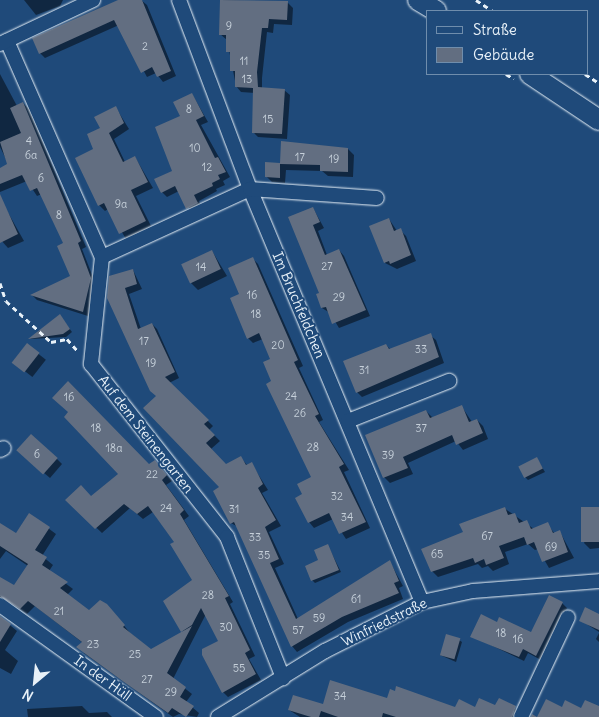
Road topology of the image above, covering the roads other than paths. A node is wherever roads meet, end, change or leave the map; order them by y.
1 (93, 0) edge
2 (179, 0) edge
3 (418, 0) edge
4 (434, 10) edge
5 (3, 43) edge
6 (532, 75) edge
7 (599, 120) edge
8 (250, 189) junction
9 (377, 198) dead end
10 (102, 257) junction
11 (449, 381) dead end
12 (348, 421) junction
13 (599, 581) edge
14 (422, 602) junction
15 (0, 606) edge
16 (568, 616) dead end
17 (284, 678) junction
18 (156, 717) edge
19 (218, 717) edge
20 (520, 717) edge

1 - 5 street
2 - 8 street, Im Bruchfeldchen
3 - 4 main road
5 - 10 street, Auf dem Steinengarten
6 - 7 main road
8 - 9 street
8 - 10 street
8 - 12 street, Im Bruchfeldchen
10 - 17 street, Auf dem Steinengarten
11 - 12 street
12 - 14 street, Im Bruchfeldchen
13 - 14 street, Winfriedstraße
14 - 17 street, Winfriedstraße
15 - 18 street, In der Hüll
16 - 20 street
17 - 19 street, Winfriedstraße

